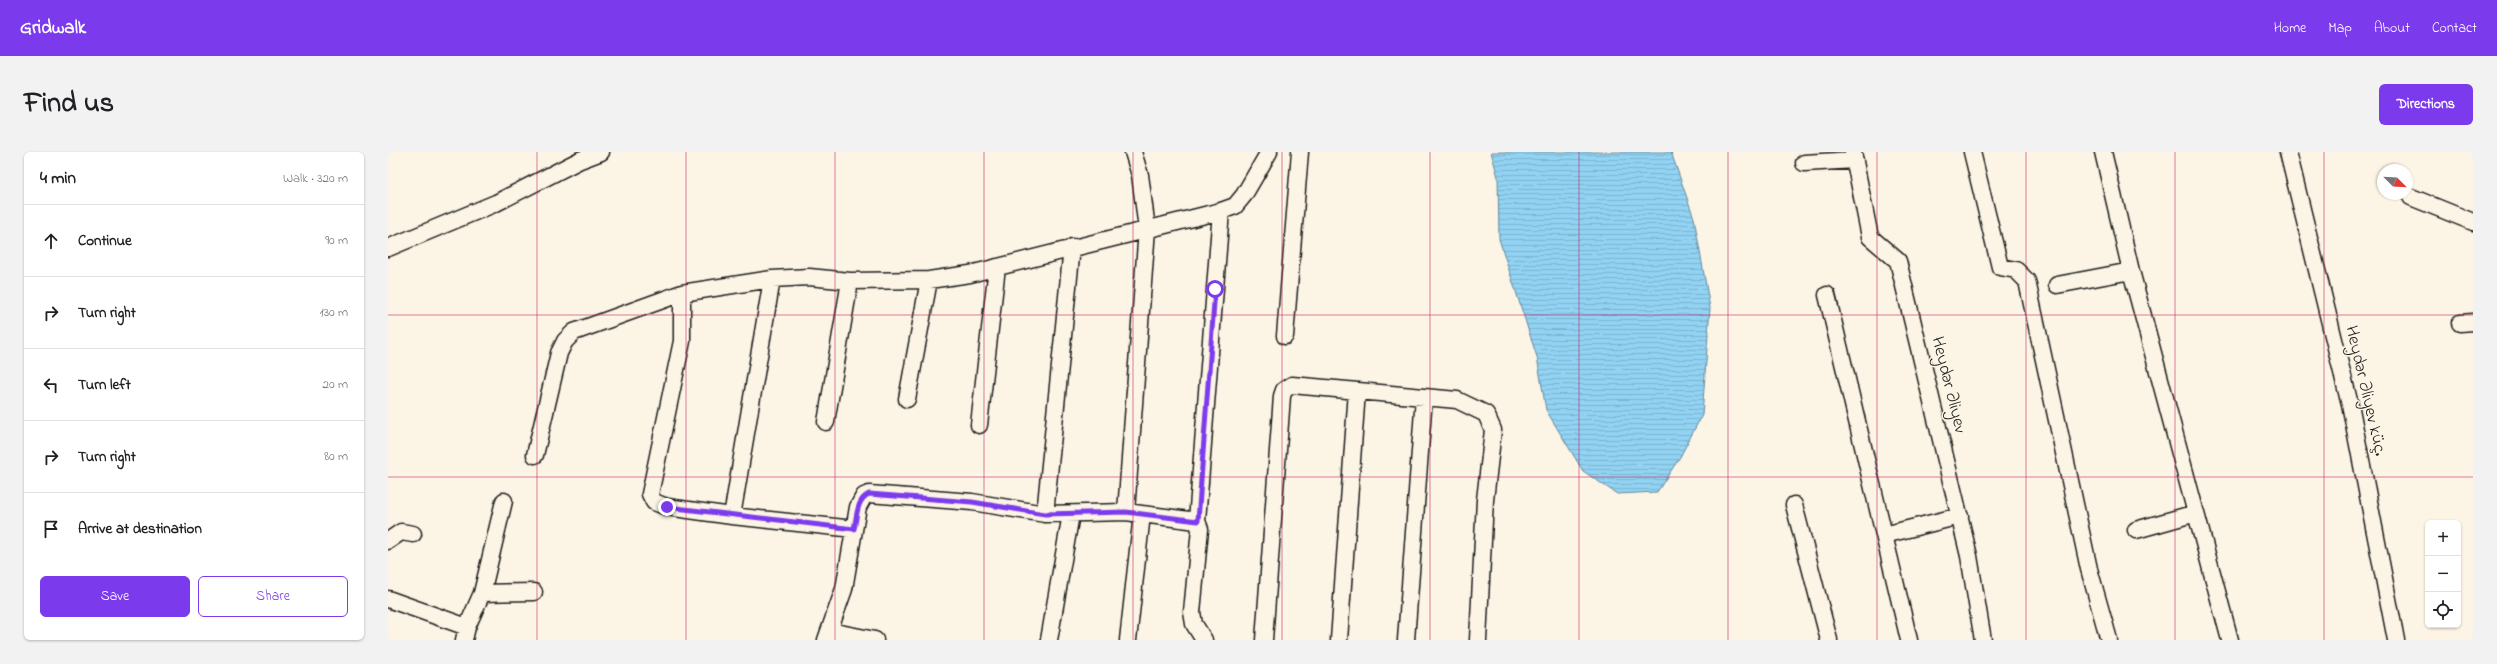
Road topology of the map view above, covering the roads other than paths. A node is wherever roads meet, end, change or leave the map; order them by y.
1 (601, 152) edge
2 (1133, 152) edge
3 (1269, 152) edge
4 (1300, 152) edge
5 (1972, 152) edge
6 (2103, 152) edge
7 (2288, 152) edge
8 (1854, 156) edge
9 (1804, 163) dead end
10 (2413, 198) edge
11 (1221, 211) junction
12 (2473, 222) edge
13 (1147, 229) junction
14 (1072, 247) junction
15 (388, 248) edge
16 (996, 267) junction
17 (2131, 272) junction
18 (772, 279) junction
19 (928, 280) junction
20 (850, 281) junction
21 (2057, 285) dead end
22 (682, 293) junction
23 (1827, 295) dead end
24 (1285, 336) dead end
25 (1357, 391) junction
26 (1424, 397) junction
27 (907, 399) dead end
28 (826, 422) dead end
29 (979, 425) dead end
30 (535, 455) dead end
31 (504, 501) dead end
32 (1794, 505) dead end
33 (1134, 513) junction
34 (2196, 513) junction
35 (1045, 514) junction
36 (1071, 514) junction
37 (732, 516) junction
38 (1960, 516) junction
39 (1198, 521) junction
40 (854, 529) junction
41 (2136, 530) dead end
42 (413, 534) dead end
43 (1884, 536) junction
44 (388, 541) edge
45 (534, 592) dead end
46 (482, 593) junction
47 (388, 599) edge
48 (466, 633) edge
49 (828, 635) edge
50 (875, 640) edge
51 (1049, 640) edge
52 (1128, 640) edge
53 (1204, 640) edge
54 (1264, 640) edge
55 (1339, 640) edge
56 (1406, 640) edge
57 (1478, 640) edge
58 (1829, 640) edge
59 (1909, 640) edge
60 (1983, 640) edge
61 (2109, 640) edge
62 (2230, 640) edge
63 (2396, 640) edge

1 - 15 street
2 - 13 street
3 - 11 street
4 - 24 street
5 - 61 street
6 - 17 street
7 - 63 street, Heydər Əliyev küç.
8 - 9 street
8 - 38 street, Heydər Əliyev
10 - 12 street
11 - 13 street
11 - 39 street
13 - 14 street
13 - 33 street
14 - 16 street
14 - 35 street
16 - 19 street
16 - 29 street
17 - 21 street
17 - 34 street
18 - 20 street
18 - 22 street
18 - 37 street
19 - 20 street
19 - 27 street
20 - 28 street
22 - 30 street
22 - 37 street
23 - 43 street
25 - 26 street
25 - 54 street
25 - 55 street
26 - 56 street
26 - 57 street
31 - 46 street
32 - 58 street
33 - 36 street
33 - 39 street
33 - 52 street
34 - 41 street
34 - 62 street
35 - 36 street
35 - 40 street
36 - 51 street
37 - 40 street
38 - 43 street
38 - 60 street, Heydər Əliyev
39 - 53 street
40 - 49 street
42 - 44 street
43 - 59 street
45 - 46 street
46 - 48 street
47 - 48 street
49 - 50 street

